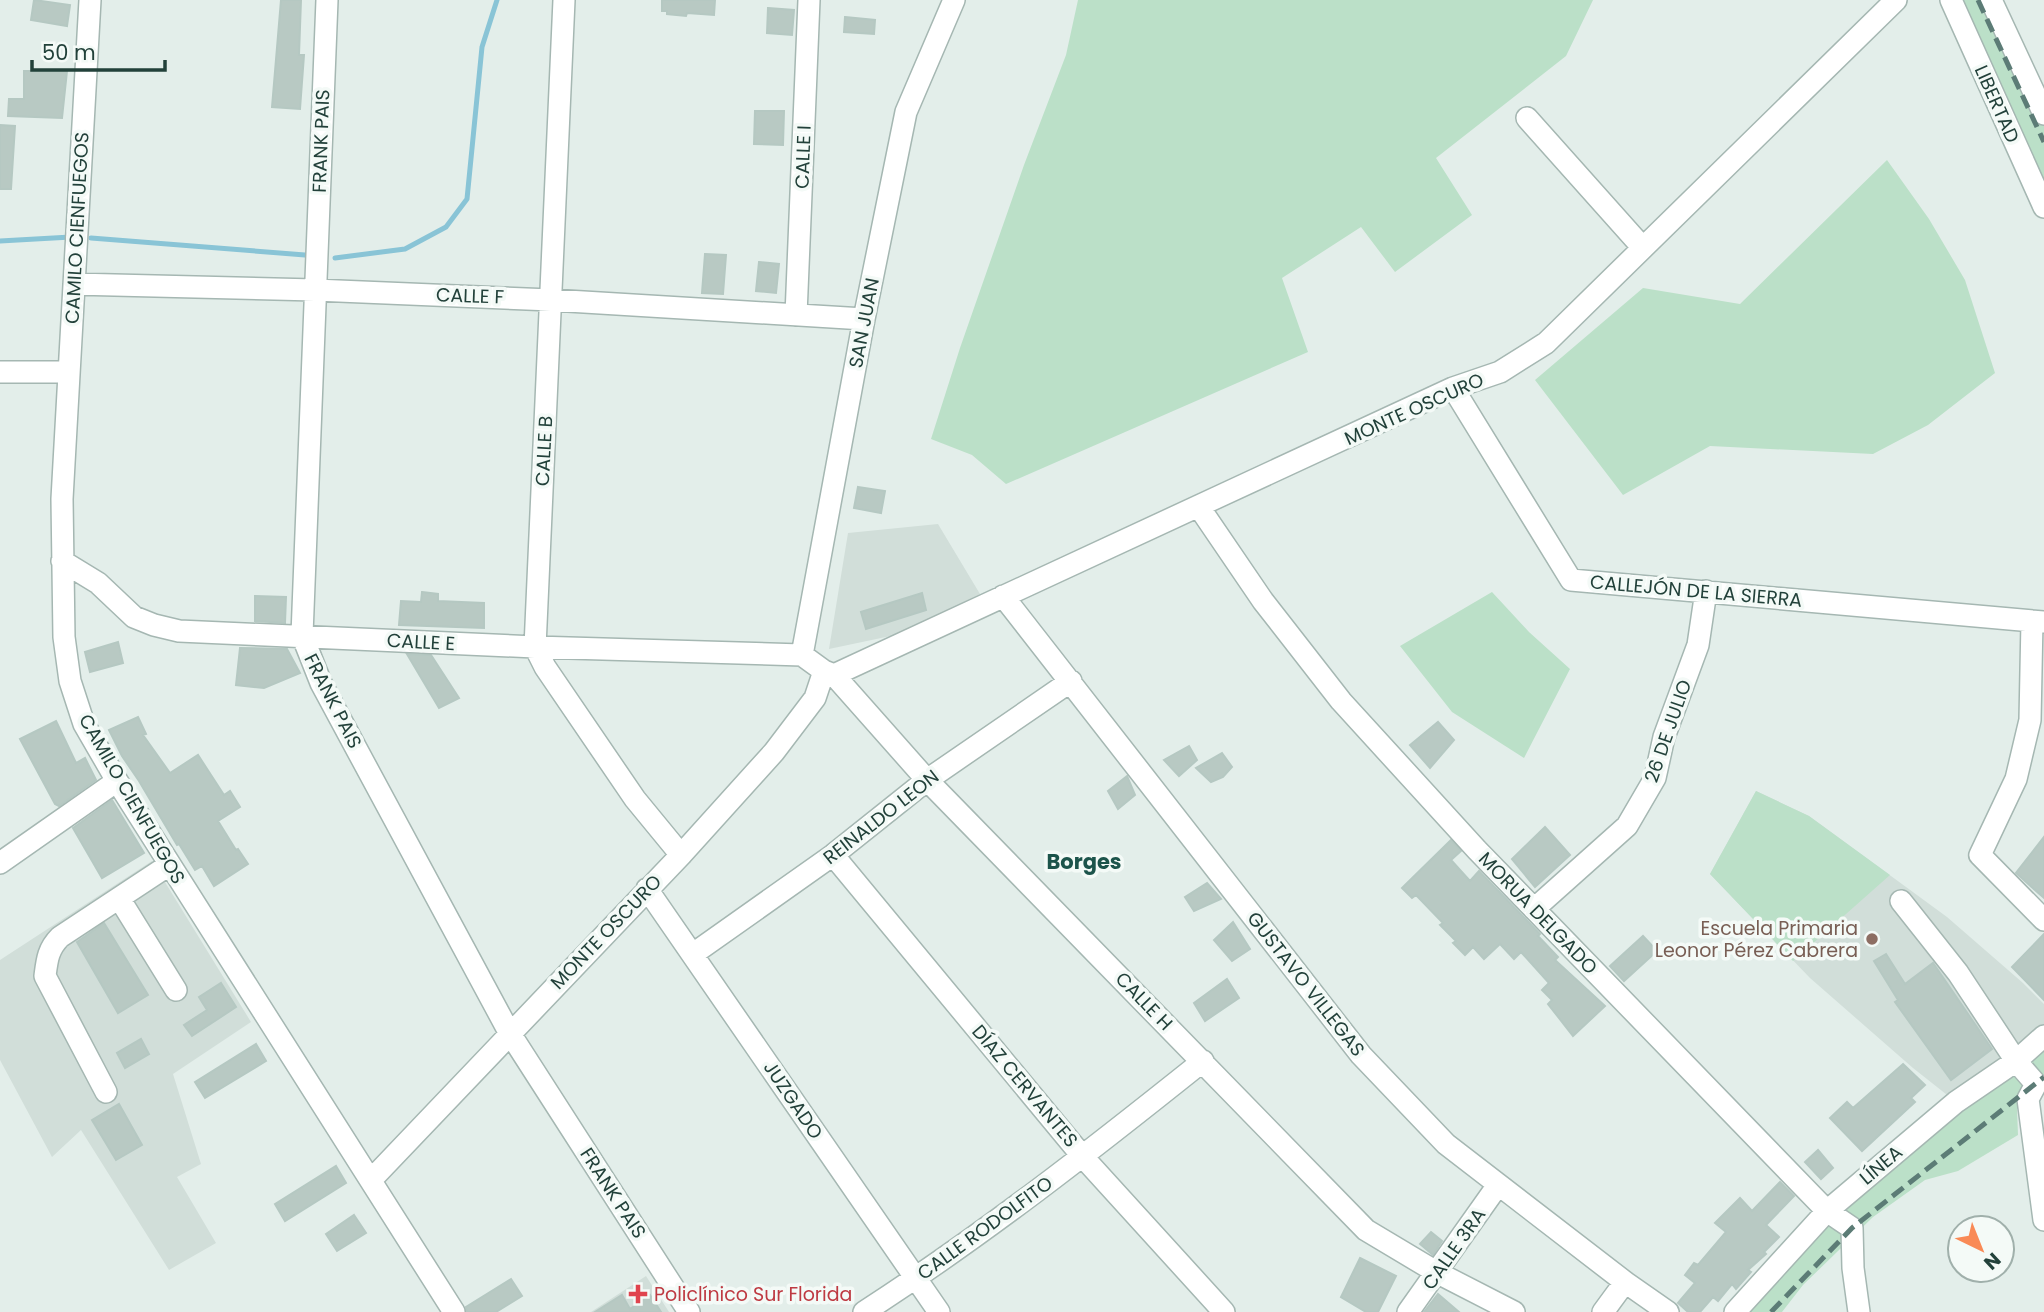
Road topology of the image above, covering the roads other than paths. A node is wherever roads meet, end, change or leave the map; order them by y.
1 (90, 0) edge
2 (327, 0) edge
3 (564, 0) edge
4 (810, 0) edge
5 (954, 0) edge
6 (1896, 0) edge
7 (1951, 0) edge
8 (1991, 0) edge
9 (2044, 114) edge
10 (1527, 118) dead end
11 (2044, 207) edge
12 (1643, 248) junction
13 (74, 284) junction
14 (315, 290) junction
15 (551, 300) junction
16 (796, 315) junction
17 (864, 318) junction
18 (0, 372) edge
19 (68, 372) junction
20 (1454, 388) junction
21 (1199, 507) junction
22 (62, 561) junction
23 (1706, 592) junction
24 (1003, 596) junction
25 (2038, 621) edge
26 (302, 635) junction
27 (536, 647) junction
28 (802, 655) junction
29 (829, 673) junction
30 (1071, 681) junction
31 (927, 780) junction
32 (117, 781) junction
33 (681, 855) junction
34 (833, 855) junction
35 (0, 863) edge
36 (169, 865) junction
37 (647, 889) junction
38 (119, 898) junction
39 (1901, 901) dead end
40 (1534, 909) junction
41 (2044, 920) edge
42 (693, 954) junction
43 (176, 990) dead end
44 (509, 1032) junction
45 (2044, 1035) edge
46 (1203, 1061) junction
47 (2016, 1061) junction
48 (106, 1092) dead end
49 (2041, 1156) edge
50 (1083, 1157) junction
51 (370, 1180) junction
52 (1498, 1185) junction
53 (1827, 1211) junction
54 (2044, 1220) edge
55 (1438, 1273) junction
56 (915, 1279) junction
57 (1625, 1282) junction
58 (454, 1312) edge
59 (689, 1312) edge
60 (864, 1312) edge
61 (939, 1312) edge
62 (1224, 1312) edge
63 (1408, 1312) edge
64 (1514, 1312) edge
65 (1603, 1312) edge
66 (1668, 1312) edge
67 (1735, 1312) edge
68 (1859, 1312) edge

1 - 13 street, CAMILO CIENFUEGOS
2 - 14 street, FRANK PAIS
3 - 15 street, CALLE B
4 - 16 street, CALLE I
5 - 17 street, SAN JUAN
6 - 12 street, MONTE OSCURO
7 - 11 street, LIBERTAD
8 - 9 street
10 - 12 street
12 - 20 street, MONTE OSCURO
13 - 14 street, CALLE F
13 - 19 street, CAMILO CIENFUEGOS
14 - 15 street, CALLE F
14 - 26 street, FRANK PAIS
15 - 16 street, CALLE F
15 - 27 street, CALLE B
16 - 17 street, CALLE F
17 - 28 street, SAN JUAN
18 - 19 street
19 - 22 street, CAMILO CIENFUEGOS
20 - 21 street, MONTE OSCURO
20 - 23 street, CALLEJÓN DE LA SIERRA
21 - 24 street, MONTE OSCURO
21 - 40 street, MORUA DELGADO
22 - 26 street, CALLE E
22 - 32 street, CAMILO CIENFUEGOS
23 - 25 street, CALLEJÓN DE LA SIERRA
23 - 40 street, 26 DE JULIO
24 - 29 street, MONTE OSCURO
24 - 30 street, GUSTAVO VILLEGAS
25 - 41 street
26 - 27 street, CALLE E
26 - 44 street, FRANK PAIS
27 - 28 street, CALLE E
27 - 33 street
28 - 29 street, CALLE H
29 - 31 street, CALLE H
29 - 33 street, MONTE OSCURO
30 - 31 street, REINALDO LEON
30 - 52 street, GUSTAVO VILLEGAS
31 - 34 street, REINALDO LEON
31 - 46 street, CALLE H
32 - 35 street
32 - 36 street, CAMILO CIENFUEGOS
33 - 37 street, MONTE OSCURO
34 - 42 street, REINALDO LEON
34 - 50 street, DÍAZ CERVANTES
36 - 38 street
36 - 51 street, CAMILO CIENFUEGOS
37 - 42 street, JUZGADO
37 - 44 street, MONTE OSCURO
38 - 43 street
38 - 48 street
39 - 47 street
40 - 53 street, MORUA DELGADO
42 - 56 street, JUZGADO
44 - 51 street, MONTE OSCURO
44 - 59 street, FRANK PAIS
45 - 47 street, LÍNEA
46 - 50 street, CALLE RODOLFITO
46 - 55 street, CALLE H
47 - 49 street
47 - 53 street, LÍNEA
49 - 54 street
50 - 56 street, CALLE RODOLFITO
50 - 62 street, DÍAZ CERVANTES
51 - 58 street, CAMILO CIENFUEGOS
52 - 55 street, CALLE 3RA
52 - 57 street, GUSTAVO VILLEGAS
53 - 67 street, LÍNEA
53 - 68 street, MORUA DELGADO
55 - 63 street, CALLE 3RA
55 - 64 street, CALLE H
56 - 60 street, CALLE RODOLFITO
56 - 61 street, JUZGADO
57 - 65 street
57 - 66 street, GUSTAVO VILLEGAS

